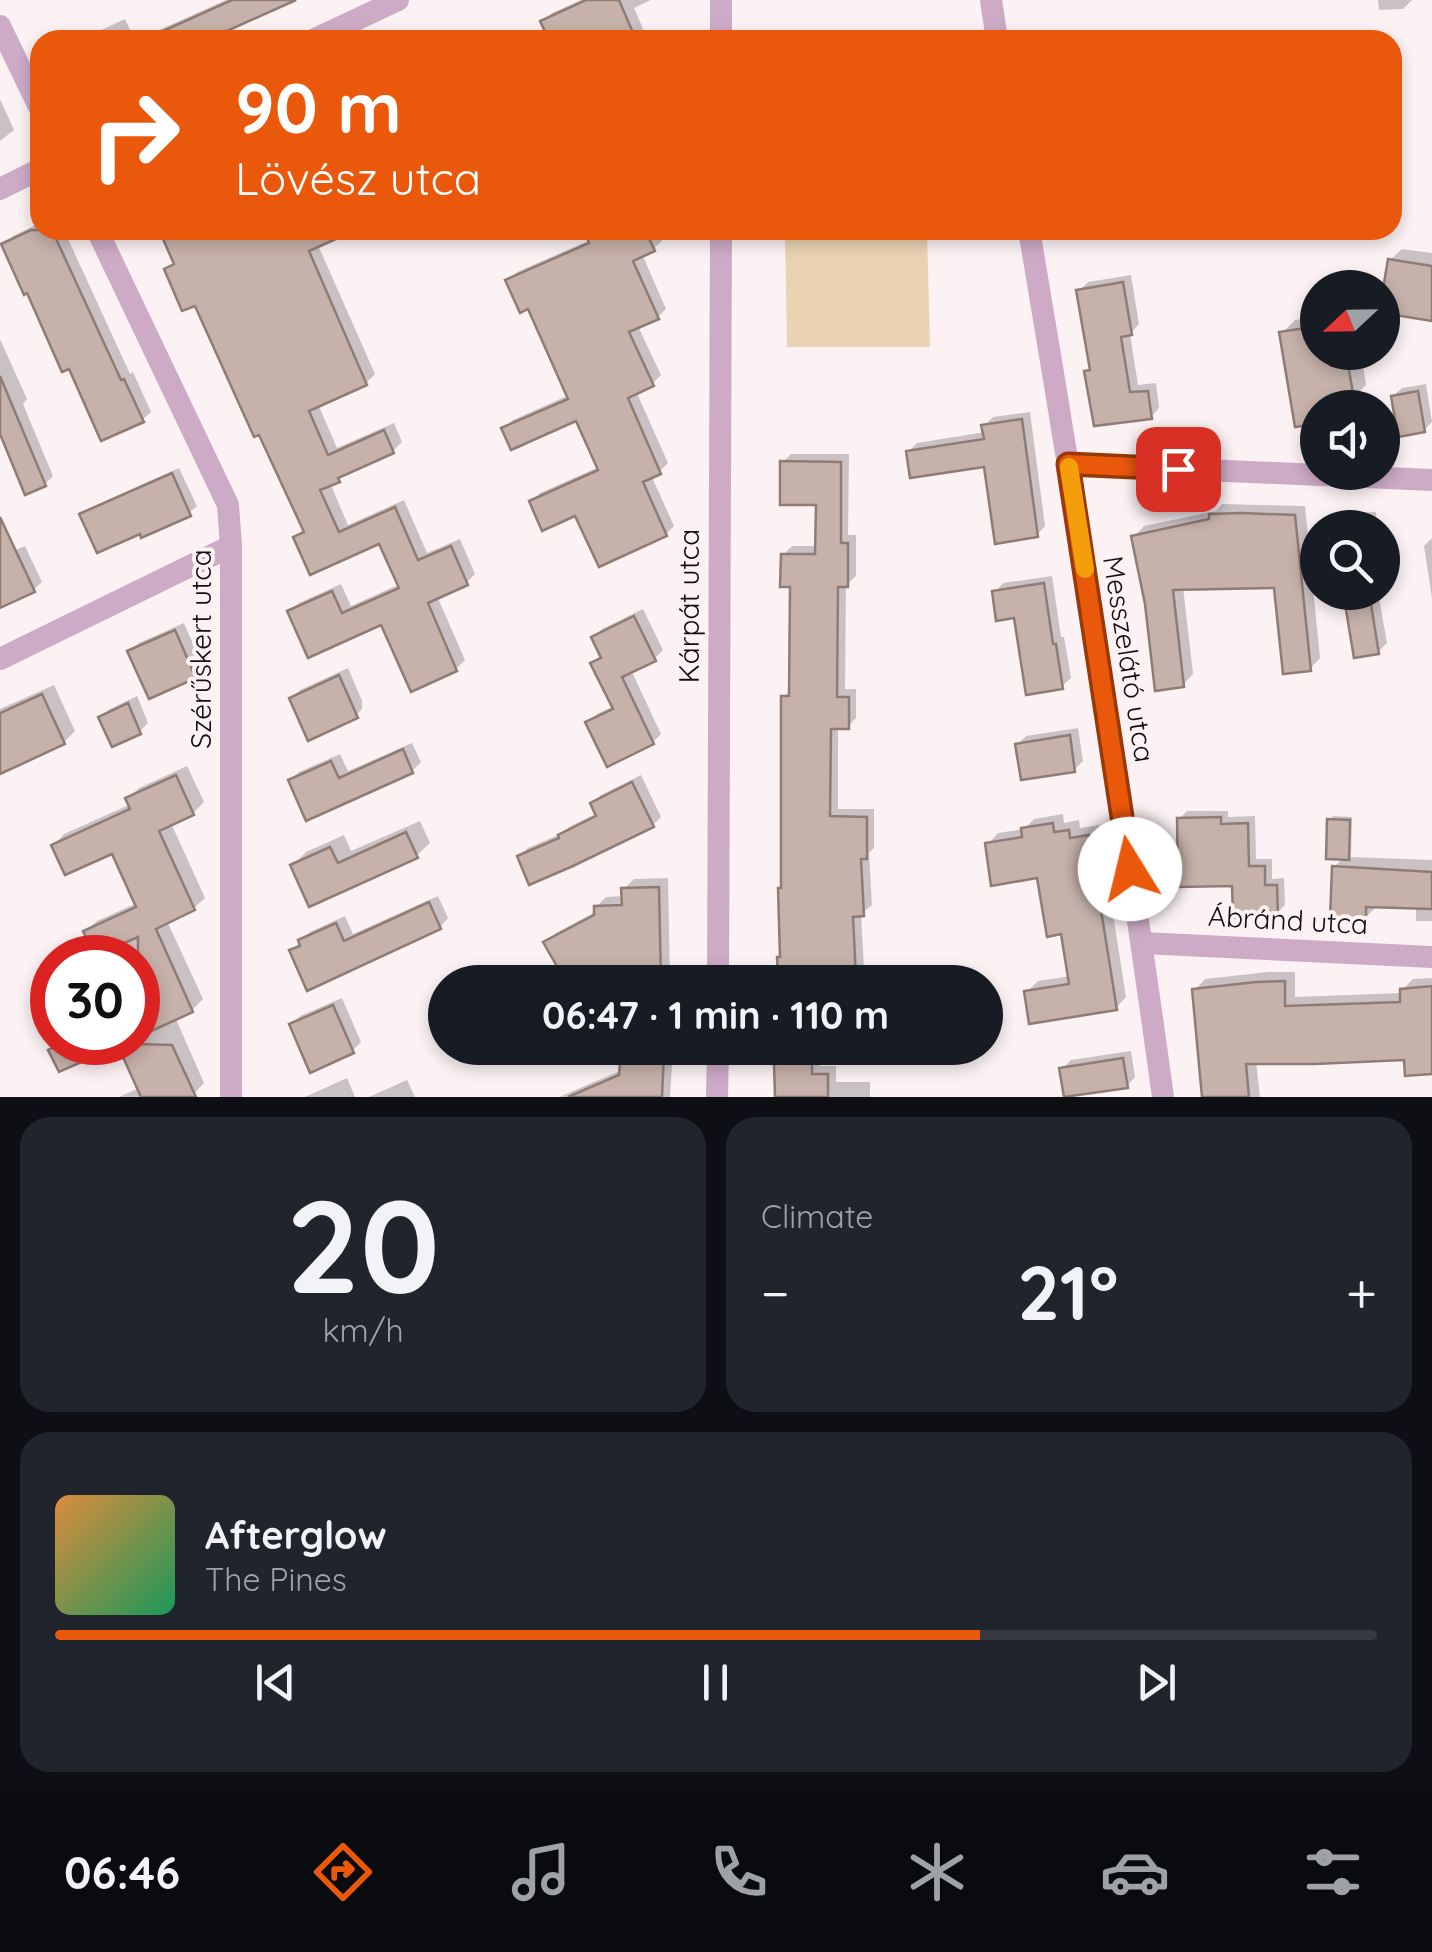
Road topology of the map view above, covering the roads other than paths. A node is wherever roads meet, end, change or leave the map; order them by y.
1 (398, 0) edge
2 (722, 0) edge
3 (990, 0) edge
4 (0, 26) edge
5 (334, 30) edge
6 (721, 30) edge
7 (995, 30) edge
8 (30, 89) edge
9 (30, 174) edge
10 (0, 189) edge
11 (102, 240) edge
12 (720, 240) edge
13 (1031, 240) edge
14 (1068, 464) junction
15 (1432, 480) edge
16 (231, 546) junction
17 (0, 659) edge
18 (1142, 942) junction
19 (1432, 957) edge
20 (718, 965) edge
21 (718, 1065) edge
22 (231, 1097) edge
23 (717, 1097) edge
24 (1163, 1097) edge

1 - 5 street
2 - 6 street
3 - 7 street
4 - 8 street
9 - 10 street
11 - 16 street, Szérűskert utca
12 - 20 street, Kárpát utca
13 - 14 street, Messzelátó utca
14 - 15 street
14 - 18 street, Messzelátó utca
16 - 17 street
16 - 22 street, Szérűskert utca
18 - 19 street, Ábránd utca
18 - 24 street, Messzelátó utca
21 - 23 street

